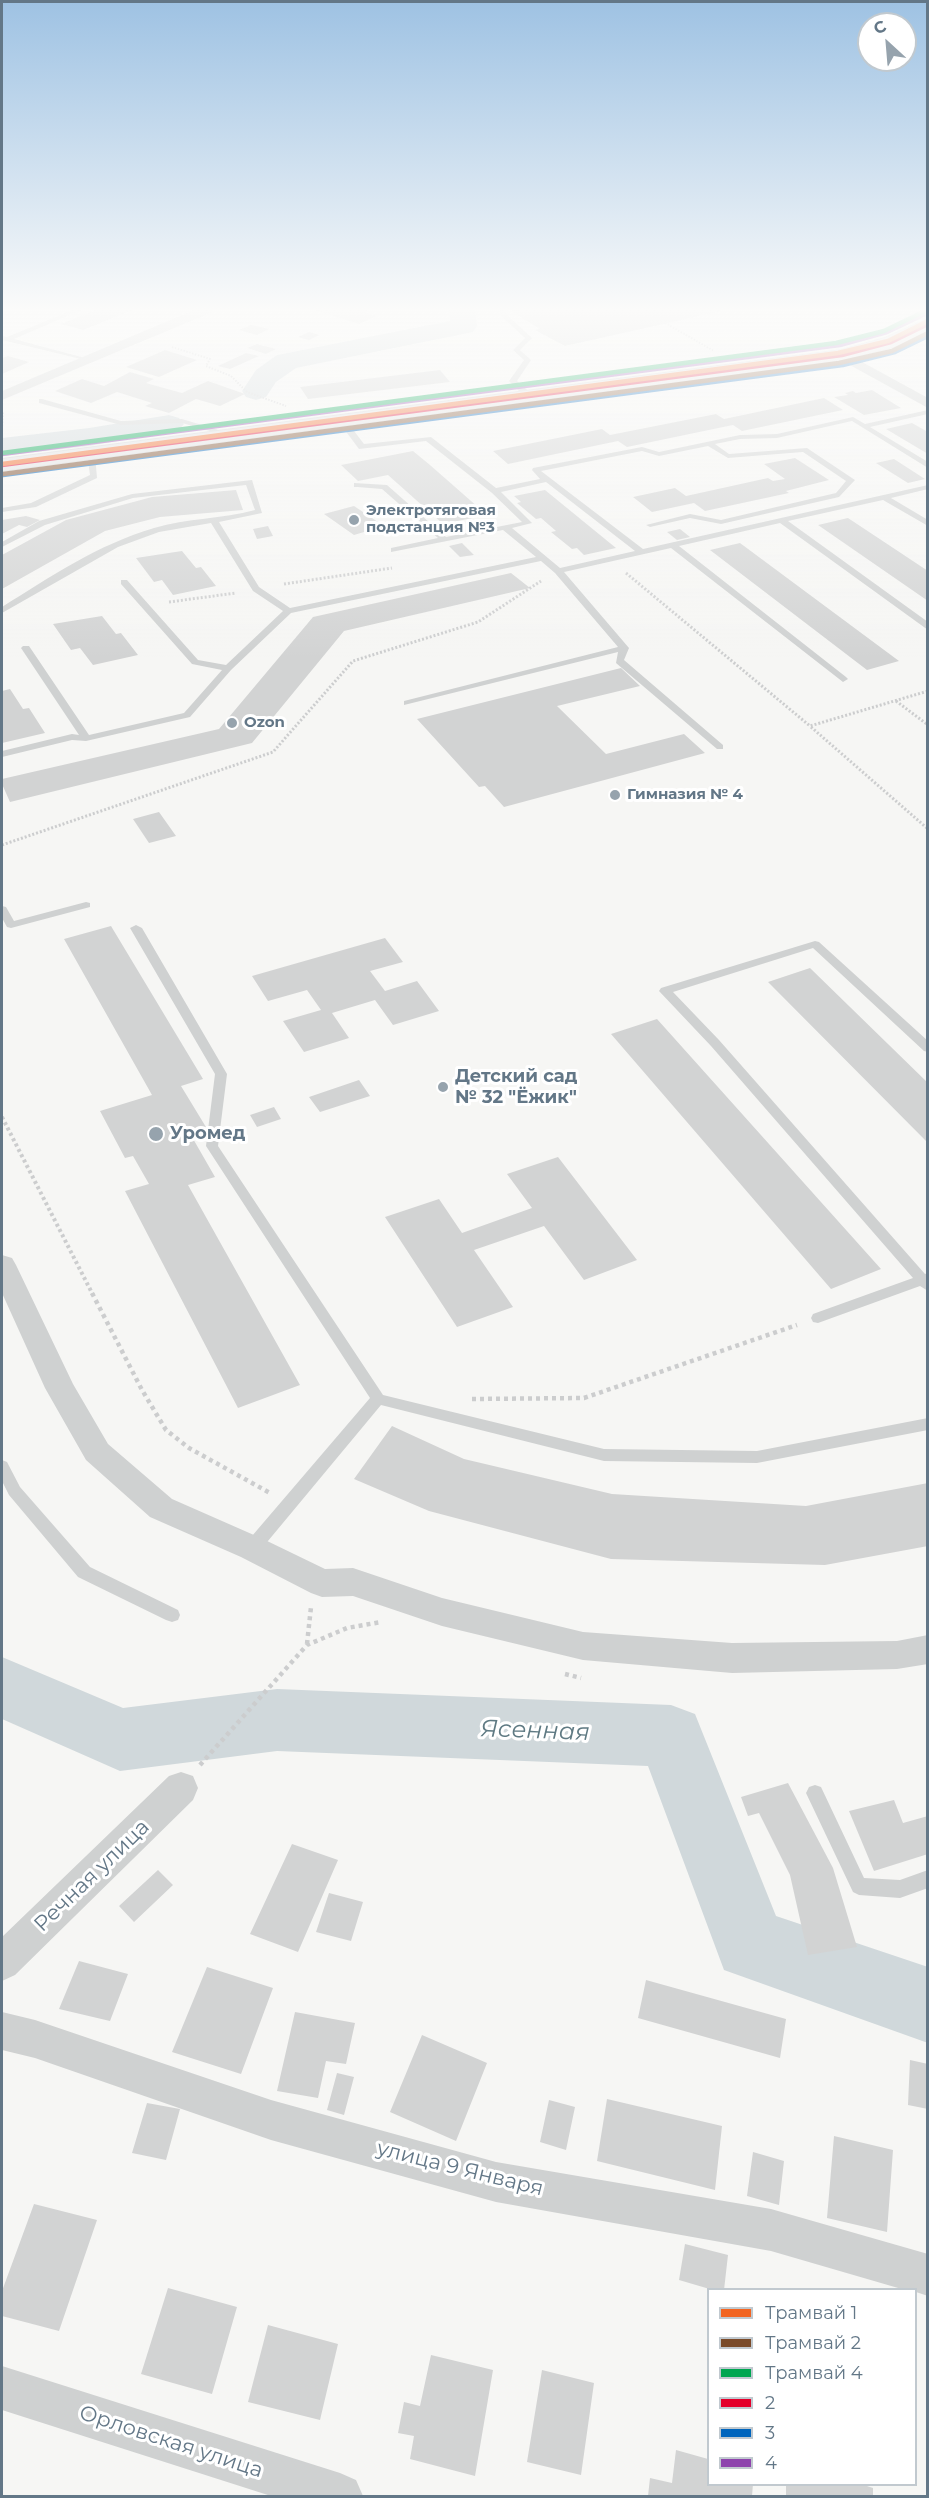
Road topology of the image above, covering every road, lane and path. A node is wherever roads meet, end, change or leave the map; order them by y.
1 (202, 427) edge
2 (293, 427) edge
3 (347, 427) edge
4 (819, 427) edge
5 (865, 427) edge
6 (231, 435) junction
7 (708, 443) junction
8 (91, 454) junction
9 (2, 465) edge
10 (927, 466) edge
11 (538, 472) junction
12 (357, 485) dead end
13 (927, 487) edge
14 (495, 491) junction
15 (886, 498) junction
16 (2, 510) edge
17 (782, 521) junction
18 (215, 522) junction
19 (927, 524) edge
20 (650, 525) dead end
21 (505, 527) junction
22 (444, 539) junction
23 (2, 545) edge
24 (673, 545) junction
25 (394, 549) dead end
26 (642, 552) junction
27 (543, 558) junction
28 (609, 559) junction
29 (402, 567) dead end
30 (558, 571) junction
31 (124, 582) dead end
32 (256, 589) junction
33 (140, 600) junction
34 (2, 610) edge
35 (288, 611) junction
36 (927, 627) edge
37 (26, 648) dead end
38 (624, 648) junction
39 (228, 668) junction
40 (843, 679) dead end
41 (927, 691) edge
42 (896, 701) junction
43 (407, 703) dead end
44 (927, 725) edge
45 (810, 726) junction
46 (86, 738) junction
47 (720, 747) dead end
48 (2, 754) edge
49 (927, 829) edge
50 (2, 845) edge
51 (86, 905) dead end
52 (2, 909) edge
53 (136, 927) dead end
54 (927, 1048) edge
55 (2, 1117) edge
56 (2, 1265) edge
57 (925, 1281) edge
58 (818, 1318) joint
59 (378, 1399) junction
60 (469, 1399) dead end
61 (927, 1424) edge
62 (2, 1466) edge
63 (289, 1503) junction
64 (252, 1548) junction
65 (322, 1583) junction
66 (172, 1615) dead end
67 (927, 1649) edge
68 (203, 1761) dead end
69 (181, 1788) dead end
70 (815, 1793) dead end
71 (927, 1879) edge
72 (2, 1962) edge
73 (2, 2031) edge
74 (927, 2275) edge
75 (2, 2388) edge
76 (340, 2496) edge

1 - 6 lane
2 - 6 main road
3 - 14 lane
4 - 7 lane
5 - 10 lane
6 - 8 main road
7 - 11 lane
7 - 20 lane
8 - 9 main road
8 - 16 lane
11 - 14 lane
11 - 26 lane
12 - 22 lane
13 - 15 lane
14 - 21 lane
15 - 17 lane
15 - 19 lane
17 - 24 lane
17 - 36 lane
18 - 23 lane
18 - 32 lane
18 - 34 lane
21 - 22 lane
21 - 27 lane
22 - 25 lane
24 - 26 lane
24 - 40 lane
26 - 28 lane
27 - 30 lane
27 - 35 lane
28 - 30 lane
28 - 45 path
29 - 32 path
30 - 38 lane
30 - 50 path
31 - 33 lane
32 - 33 path
32 - 35 lane
33 - 39 lane
35 - 39 lane
37 - 46 lane
38 - 43 lane
38 - 47 lane
39 - 46 lane
41 - 42 path
42 - 44 path
42 - 45 path
45 - 49 path
46 - 48 lane
51 - 52 lane
53 - 59 lane
54 - 57 lane
55 - 63 path
56 - 64 street
57 - 58 lane
58 - 60 path
59 - 61 lane
59 - 63 lane
62 - 66 lane
63 - 64 lane
64 - 65 street
65 - 67 street
65 - 68 path
69 - 72 street, Речная улица
70 - 71 lane
73 - 74 street, улица 9 Января
75 - 76 street, Орловская улица

